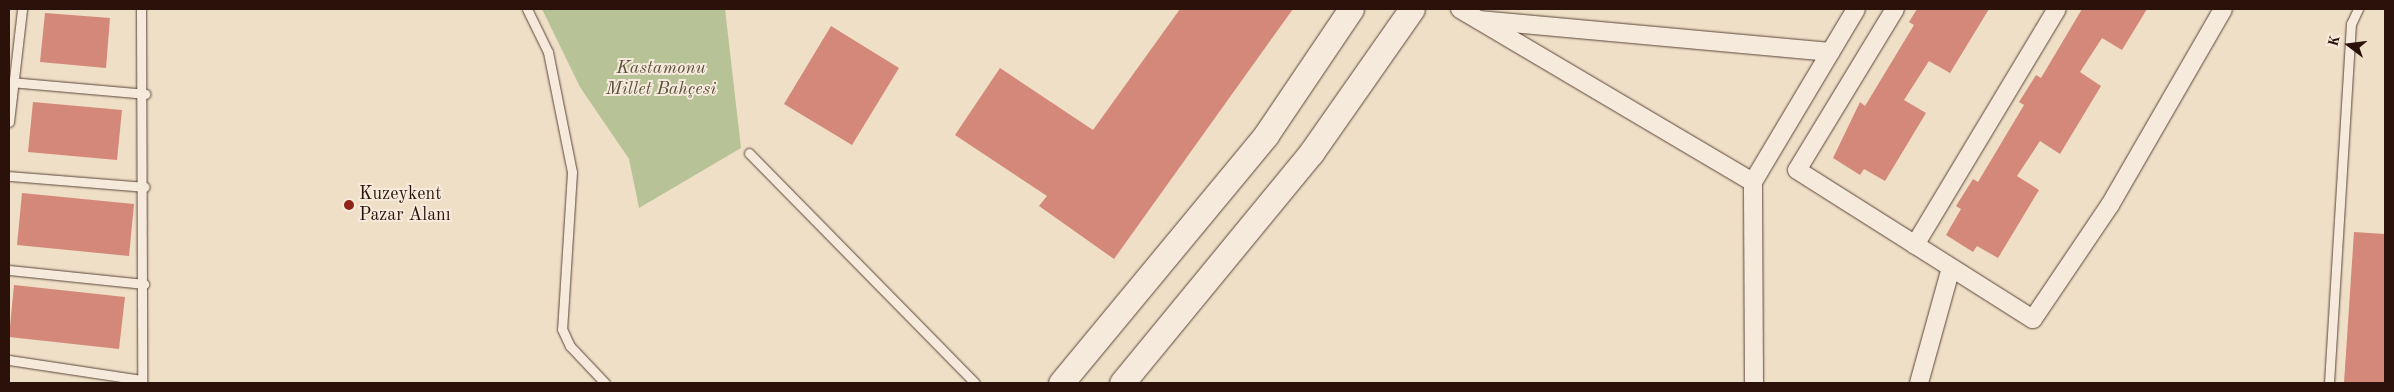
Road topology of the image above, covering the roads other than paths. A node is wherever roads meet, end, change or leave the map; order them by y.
1 (22, 9) edge
2 (141, 9) edge
3 (527, 9) edge
4 (1351, 9) edge
5 (1412, 9) edge
6 (1460, 9) edge
7 (1856, 9) edge
8 (1894, 9) edge
9 (2057, 9) edge
10 (2223, 9) edge
11 (2358, 9) edge
12 (1479, 20) junction
13 (1830, 52) junction
14 (11, 82) edge
15 (145, 94) junction
16 (9, 122) edge
17 (749, 153) dead end
18 (9, 176) edge
19 (1753, 182) junction
20 (145, 187) junction
21 (1915, 245) junction
22 (1951, 268) junction
23 (9, 270) edge
24 (144, 284) junction
25 (9, 360) edge
26 (142, 382) edge
27 (605, 383) edge
28 (975, 383) edge
29 (1060, 383) edge
30 (1122, 383) edge
31 (1754, 383) edge
32 (1918, 383) edge
33 (2329, 383) edge

1 - 14 lane
2 - 15 lane
3 - 27 lane
4 - 29 main road
5 - 30 main road
6 - 12 street
7 - 13 street
8 - 21 street
9 - 21 street
10 - 22 street
11 - 33 lane
12 - 13 street
12 - 19 street
13 - 19 street
14 - 15 lane
14 - 16 lane
15 - 20 lane
17 - 28 lane
18 - 20 lane
19 - 31 street
20 - 24 lane
21 - 22 street
22 - 32 street
23 - 24 lane
24 - 26 lane
25 - 26 lane

